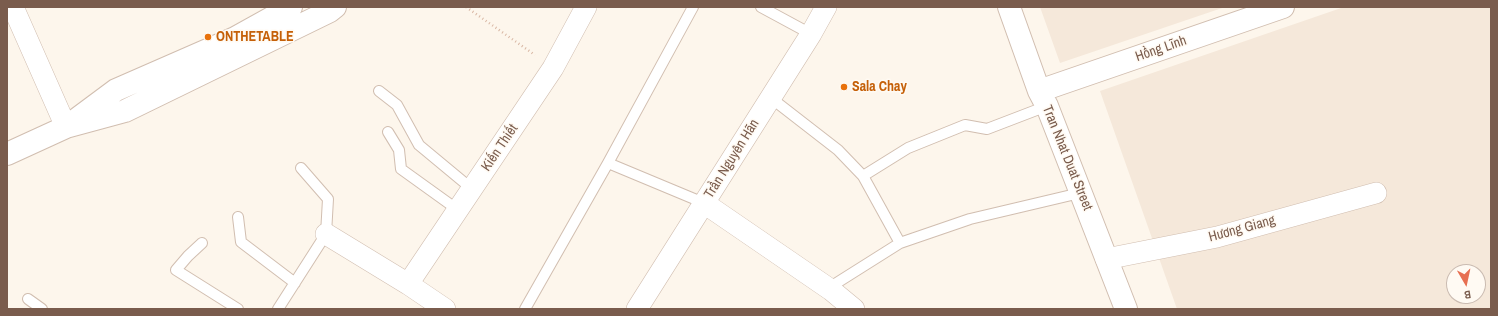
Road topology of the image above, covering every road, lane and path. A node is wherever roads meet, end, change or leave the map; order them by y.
1 (13, 7) edge
2 (292, 7) edge
3 (335, 7) edge
4 (466, 7) edge
5 (586, 7) edge
6 (693, 7) edge
7 (761, 7) edge
8 (826, 7) edge
9 (1009, 7) edge
10 (1283, 7) edge
11 (811, 34) junction
12 (553, 68) junction
13 (379, 91) dead end
14 (771, 98) junction
15 (1043, 99) junction
16 (66, 127) junction
17 (388, 132) dead end
18 (7, 154) edge
19 (608, 163) junction
20 (301, 168) dead end
21 (863, 176) junction
22 (472, 189) junction
23 (1080, 193) junction
24 (1376, 193) dead end
25 (704, 203) junction
26 (458, 210) junction
27 (238, 218) dead end
28 (326, 234) junction
29 (202, 243) dead end
30 (900, 243) junction
31 (1106, 259) junction
32 (295, 283) junction
33 (408, 284) junction
34 (831, 290) junction
35 (28, 299) dead end
36 (42, 309) edge
37 (238, 309) edge
38 (278, 309) edge
39 (445, 309) edge
40 (525, 309) edge
41 (637, 309) edge
42 (854, 309) edge
43 (1126, 309) edge

1 - 16 street
2 - 16 street
3 - 16 street
4 - 12 path
5 - 12 street, Kiến Thiết
6 - 19 lane
7 - 11 lane
8 - 11 street, Trần Nguyên Hãn
9 - 15 street, Tran Nhat Duat Street
10 - 15 street, Hồng Lĩnh
11 - 14 street, Trần Nguyên Hãn
12 - 22 street, Kiến Thiết
13 - 22 lane
14 - 21 lane
14 - 25 street, Trần Nguyên Hãn
15 - 21 lane
15 - 23 street, Tran Nhat Duat Street
16 - 18 street
17 - 26 lane
19 - 25 lane
19 - 40 lane
20 - 28 lane
21 - 30 lane
22 - 26 street, Kiến Thiết
23 - 30 lane
23 - 31 street, Tran Nhat Duat Street
24 - 31 street, Hương Giang
25 - 34 street
25 - 41 street, Trần Nguyên Hãn
26 - 33 street, Kiến Thiết
27 - 32 lane
28 - 32 lane
28 - 33 street
29 - 37 lane
30 - 34 lane
31 - 43 street, Tran Nhat Duat Street
32 - 38 lane
33 - 39 street
34 - 42 street
35 - 36 lane

